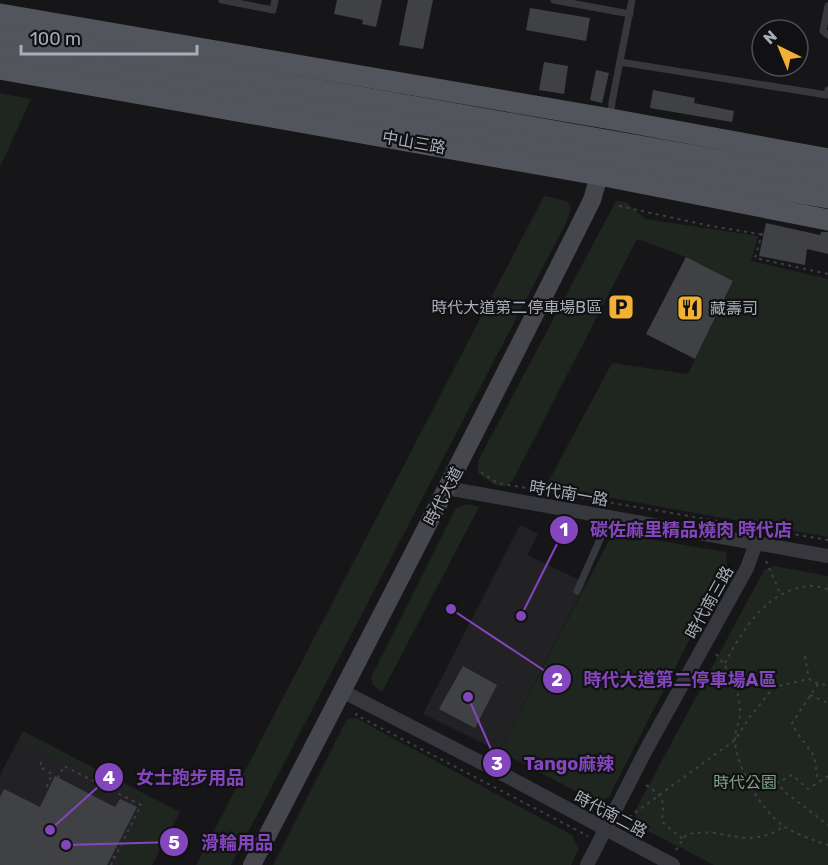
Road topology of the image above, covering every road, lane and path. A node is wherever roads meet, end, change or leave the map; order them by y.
1 (222, 0) edge
2 (275, 0) edge
3 (554, 0) edge
4 (633, 0) edge
5 (828, 6) edge
6 (0, 14) edge
7 (630, 14) junction
8 (0, 34) edge
9 (828, 35) edge
10 (0, 54) edge
11 (620, 62) junction
12 (0, 69) edge
13 (828, 90) edge
14 (606, 148) junction
15 (828, 159) edge
16 (828, 179) edge
17 (828, 198) edge
18 (619, 206) dead end
19 (828, 220) edge
20 (762, 233) junction
21 (828, 246) edge
22 (828, 274) edge
23 (481, 472) dead end
24 (446, 488) junction
25 (610, 517) junction
26 (828, 540) edge
27 (756, 543) junction
28 (828, 556) edge
29 (766, 561) dead end
30 (828, 589) edge
31 (577, 591) dead end
32 (781, 595) junction
33 (716, 654) dead end
34 (805, 656) dead end
35 (724, 664) junction
36 (809, 679) junction
37 (818, 684) junction
38 (828, 685) edge
39 (342, 691) junction
40 (810, 695) junction
41 (828, 703) edge
42 (356, 715) dead end
43 (735, 740) junction
44 (41, 762) dead end
45 (828, 776) edge
46 (818, 781) junction
47 (54, 785) dead end
48 (646, 785) dead end
49 (660, 794) junction
50 (55, 797) dead end
51 (45, 800) junction
52 (52, 804) junction
53 (76, 804) dead end
54 (629, 817) dead end
55 (44, 820) junction
56 (68, 820) junction
57 (73, 822) junction
58 (78, 825) junction
59 (828, 825) edge
60 (0, 826) edge
61 (784, 826) junction
62 (58, 828) junction
63 (87, 828) junction
64 (604, 830) junction
65 (11, 832) junction
66 (72, 836) junction
67 (589, 837) dead end
68 (683, 838) junction
69 (828, 845) edge
70 (676, 850) dead end
71 (47, 851) junction
72 (0, 852) edge
73 (106, 853) dead end
74 (114, 857) junction
75 (42, 860) junction
76 (83, 864) edge
77 (40, 865) edge
78 (50, 865) edge
79 (88, 865) edge
80 (111, 865) edge
81 (252, 865) edge
82 (587, 865) edge
83 (673, 865) edge

1 - 2 lane
3 - 7 lane
4 - 7 lane
5 - 9 lane
6 - 14 main road, 中山三路
7 - 11 lane
8 - 14 main road, 中山三路
10 - 14 main road, 中山三路
11 - 13 lane
11 - 14 lane
12 - 14 main road, 中山三路
14 - 15 main road, 中山三路
14 - 16 main road, 中山三路
14 - 17 main road, 中山三路
14 - 19 main road, 中山三路
14 - 24 street, 時代大道
18 - 20 path
20 - 21 path
20 - 22 path
23 - 26 path
24 - 25 street, 時代南一路
24 - 39 street, 時代大道
25 - 27 street, 時代南一路
25 - 31 lane
27 - 28 street, 時代南一路
27 - 64 street, 時代南三路
29 - 32 path
30 - 32 path
32 - 35 path
33 - 35 path
34 - 36 path
35 - 43 path
36 - 37 path
36 - 43 path
37 - 38 path
37 - 40 path
39 - 64 street, 時代南二路
39 - 81 street, 時代大道
40 - 41 path
40 - 46 path
42 - 67 path
43 - 49 path
43 - 61 path
44 - 51 path
45 - 46 path
46 - 59 path
47 - 74 path
48 - 49 path
49 - 54 path
49 - 68 path
50 - 52 path
51 - 52 path
51 - 55 path
52 - 55 path
53 - 56 path
55 - 62 path
56 - 57 path
56 - 62 path
57 - 58 path
57 - 63 path
58 - 63 path
58 - 66 path
60 - 65 path
61 - 68 path
61 - 69 path
62 - 71 path
63 - 66 path
64 - 82 street, 時代南三路
64 - 83 street, 時代南二路
65 - 71 path
65 - 72 path
66 - 76 path
68 - 70 path
71 - 75 path
73 - 74 path
74 - 80 path
75 - 77 path
75 - 78 path
76 - 79 path

